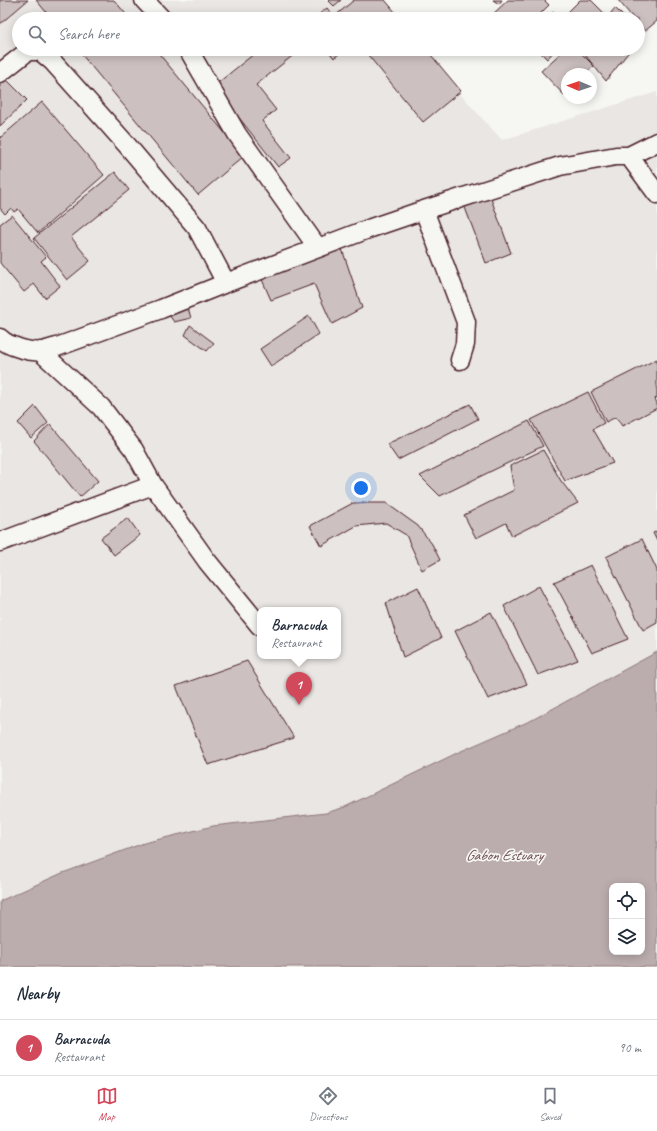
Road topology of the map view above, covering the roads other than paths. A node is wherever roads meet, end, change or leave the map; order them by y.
1 (144, 0) edge
2 (155, 12) edge
3 (22, 56) edge
4 (46, 56) edge
5 (192, 56) edge
6 (0, 73) edge
7 (657, 142) edge
8 (629, 156) junction
9 (657, 194) edge
10 (424, 210) junction
11 (318, 248) junction
12 (226, 283) junction
13 (0, 338) edge
14 (40, 351) junction
15 (460, 360) dead end
16 (153, 485) junction
17 (0, 542) edge
18 (257, 622) edge

1 - 2 street
3 - 6 street
4 - 12 street
5 - 11 street
7 - 8 street
8 - 9 street
8 - 10 street
10 - 11 street
10 - 15 street
11 - 12 street
12 - 14 street
13 - 14 street
14 - 16 street
16 - 17 street
16 - 18 street

